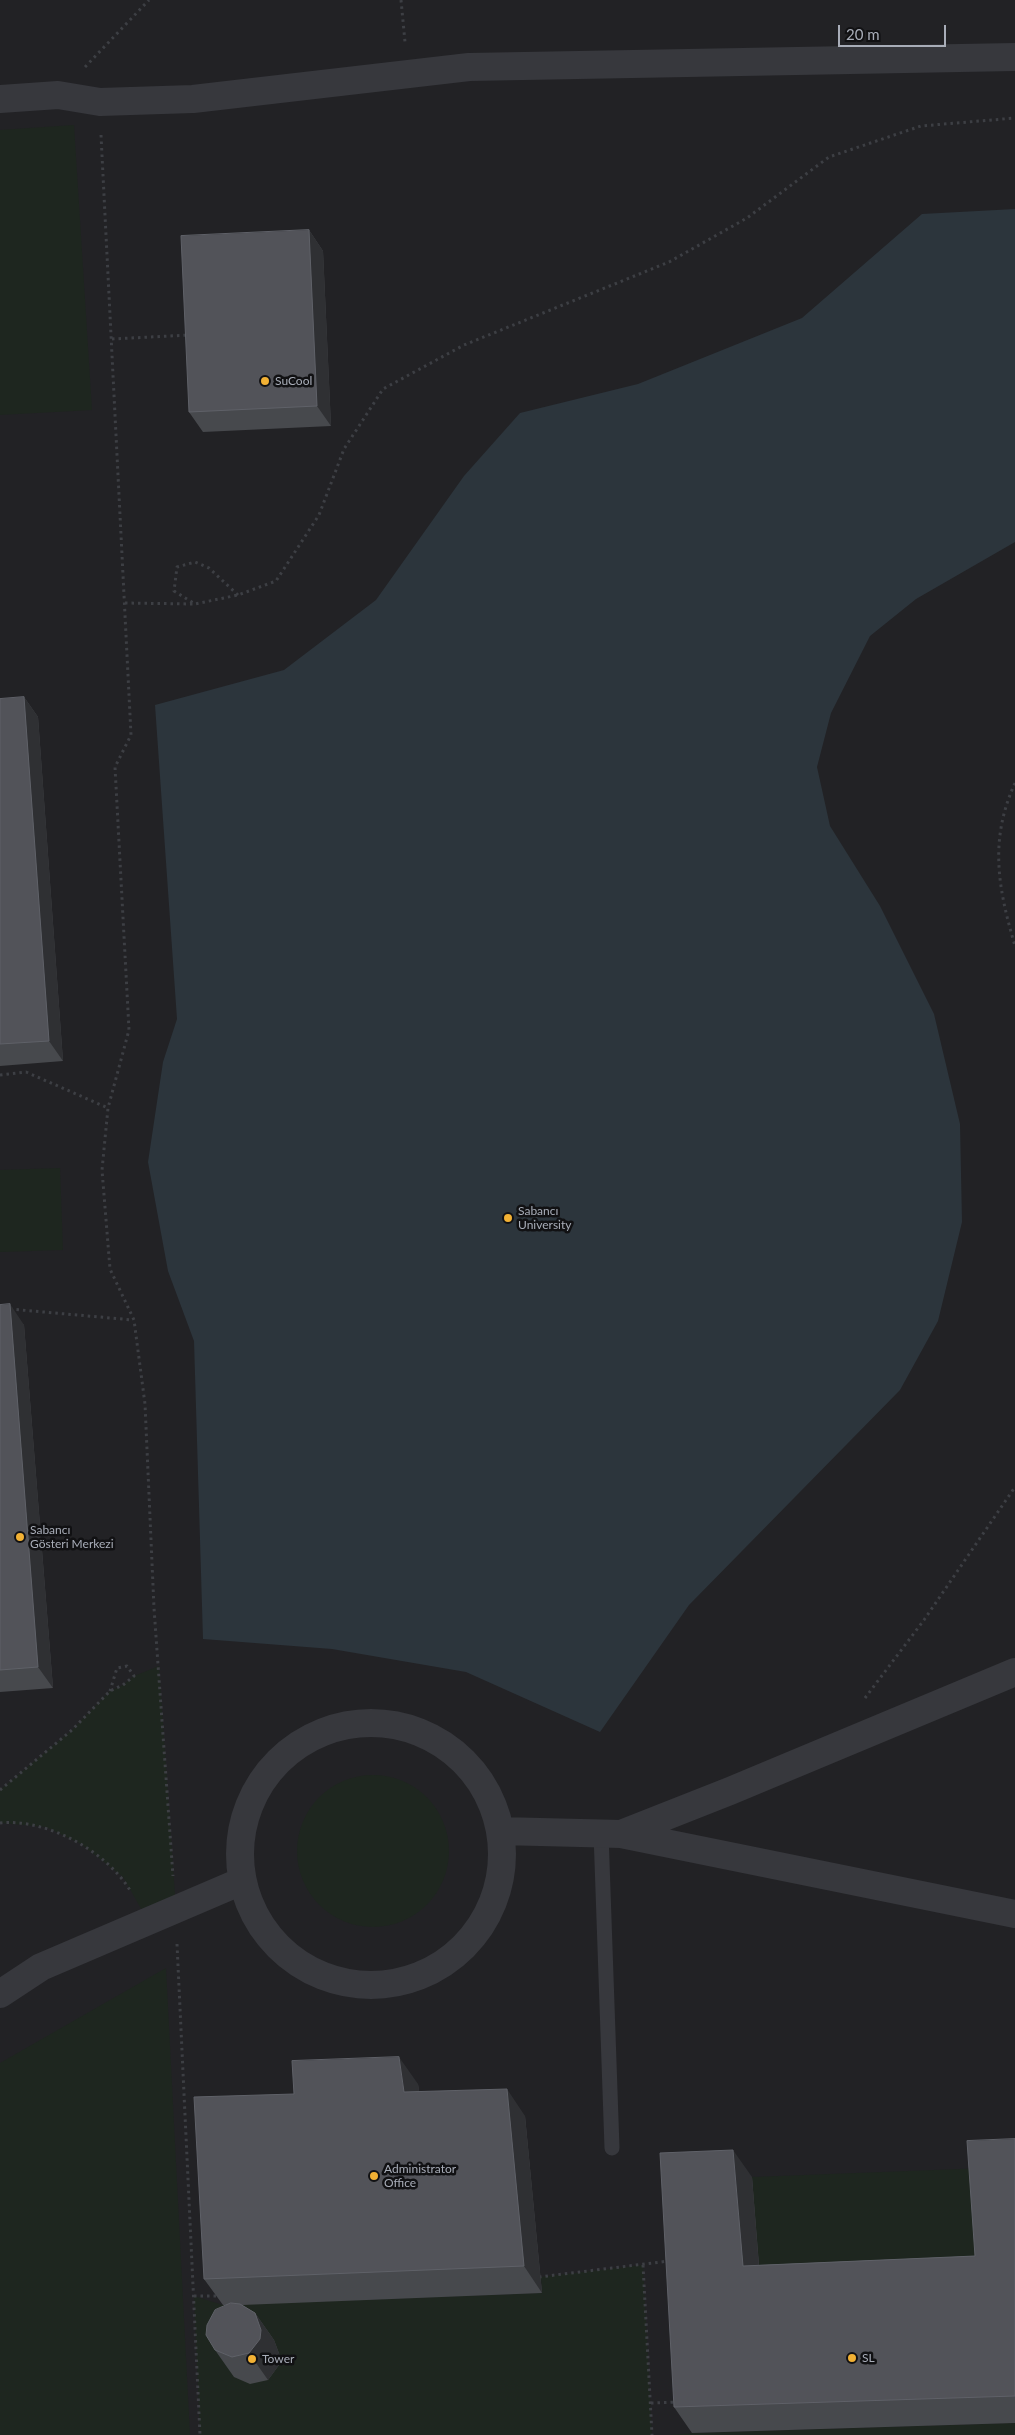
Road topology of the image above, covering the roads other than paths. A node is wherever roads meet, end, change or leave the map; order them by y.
1 (1015, 57) edge
2 (0, 98) edge
3 (1015, 1672) edge
4 (500, 1831) junction
5 (611, 1834) junction
6 (242, 1881) junction
7 (1015, 1914) edge
8 (0, 1994) edge
9 (612, 2148) dead end

1 - 2 street
3 - 5 street
4 - 5 street
4 - 6 street
4 - 6 street
5 - 7 street
5 - 9 lane
6 - 8 street

